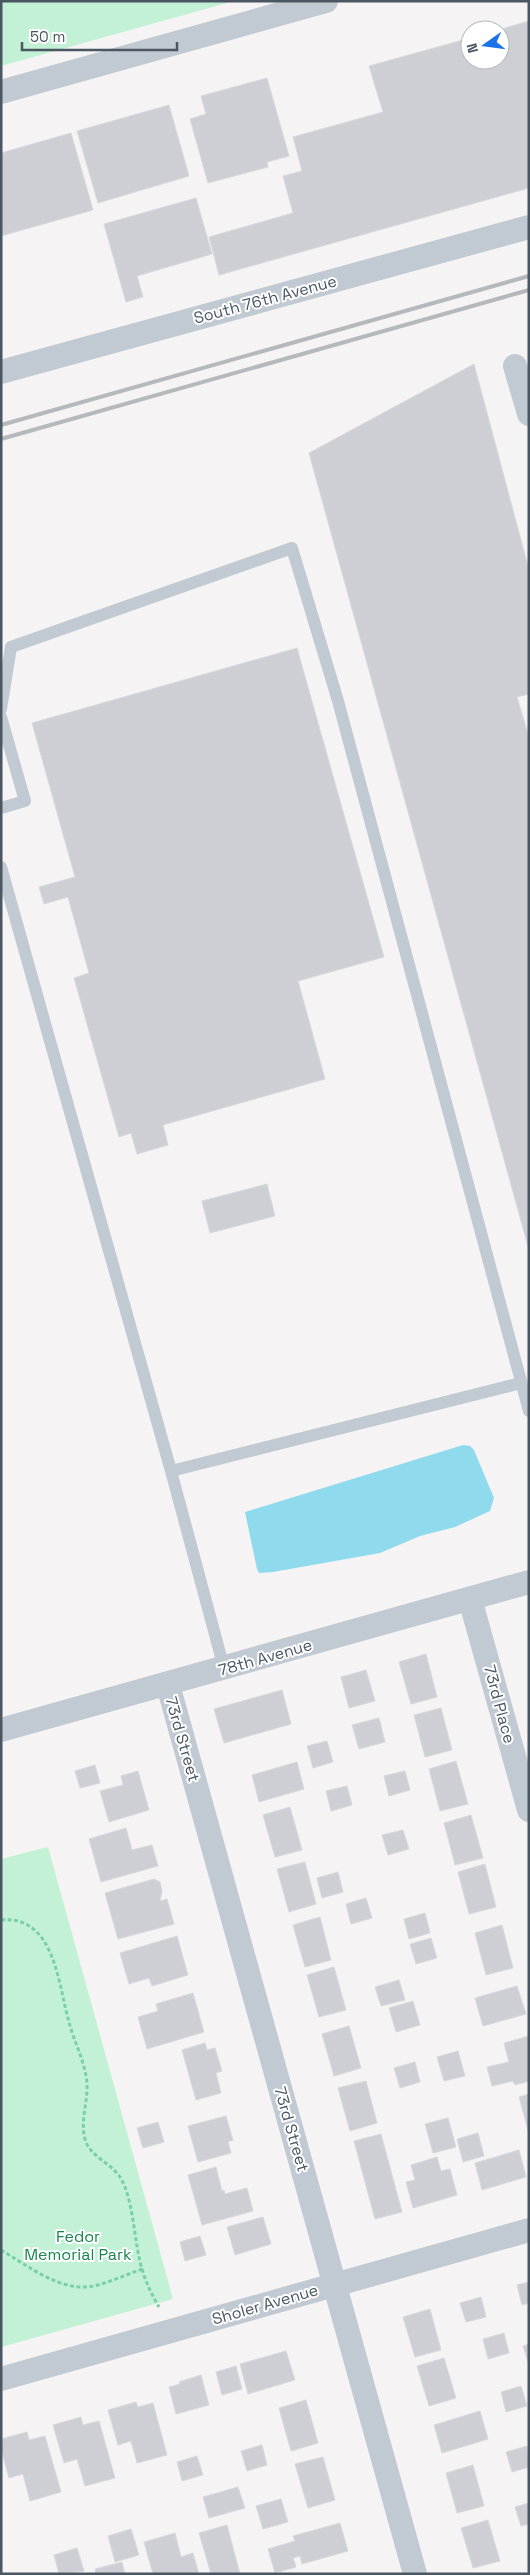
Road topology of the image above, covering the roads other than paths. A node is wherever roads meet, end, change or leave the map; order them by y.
1 (326, 1) edge
2 (1, 92) edge
3 (529, 227) edge
4 (515, 366) dead end
5 (1, 372) edge
6 (529, 414) edge
7 (1, 709) edge
8 (1, 717) edge
9 (1, 808) edge
10 (1, 867) edge
11 (521, 1383) junction
12 (529, 1411) edge
13 (171, 1471) junction
14 (529, 1582) edge
15 (470, 1598) junction
16 (224, 1668) junction
17 (168, 1685) junction
18 (1, 1730) edge
19 (529, 1810) edge
20 (529, 2230) edge
21 (335, 2284) junction
22 (1, 2380) edge
23 (415, 2574) edge

1 - 2 street
3 - 5 street, South 76th Avenue
4 - 6 street
7 - 11 lane
8 - 9 lane
10 - 13 lane
11 - 12 lane
11 - 13 lane
13 - 16 lane
14 - 15 street, 78th Avenue
15 - 16 street, 78th Avenue
15 - 19 street, 73rd Place
16 - 17 street, 78th Avenue
17 - 18 street, 78th Avenue
17 - 21 street, 73rd Street
20 - 21 street, Sholer Avenue
21 - 22 street, Sholer Avenue
21 - 23 street, 73rd Street

